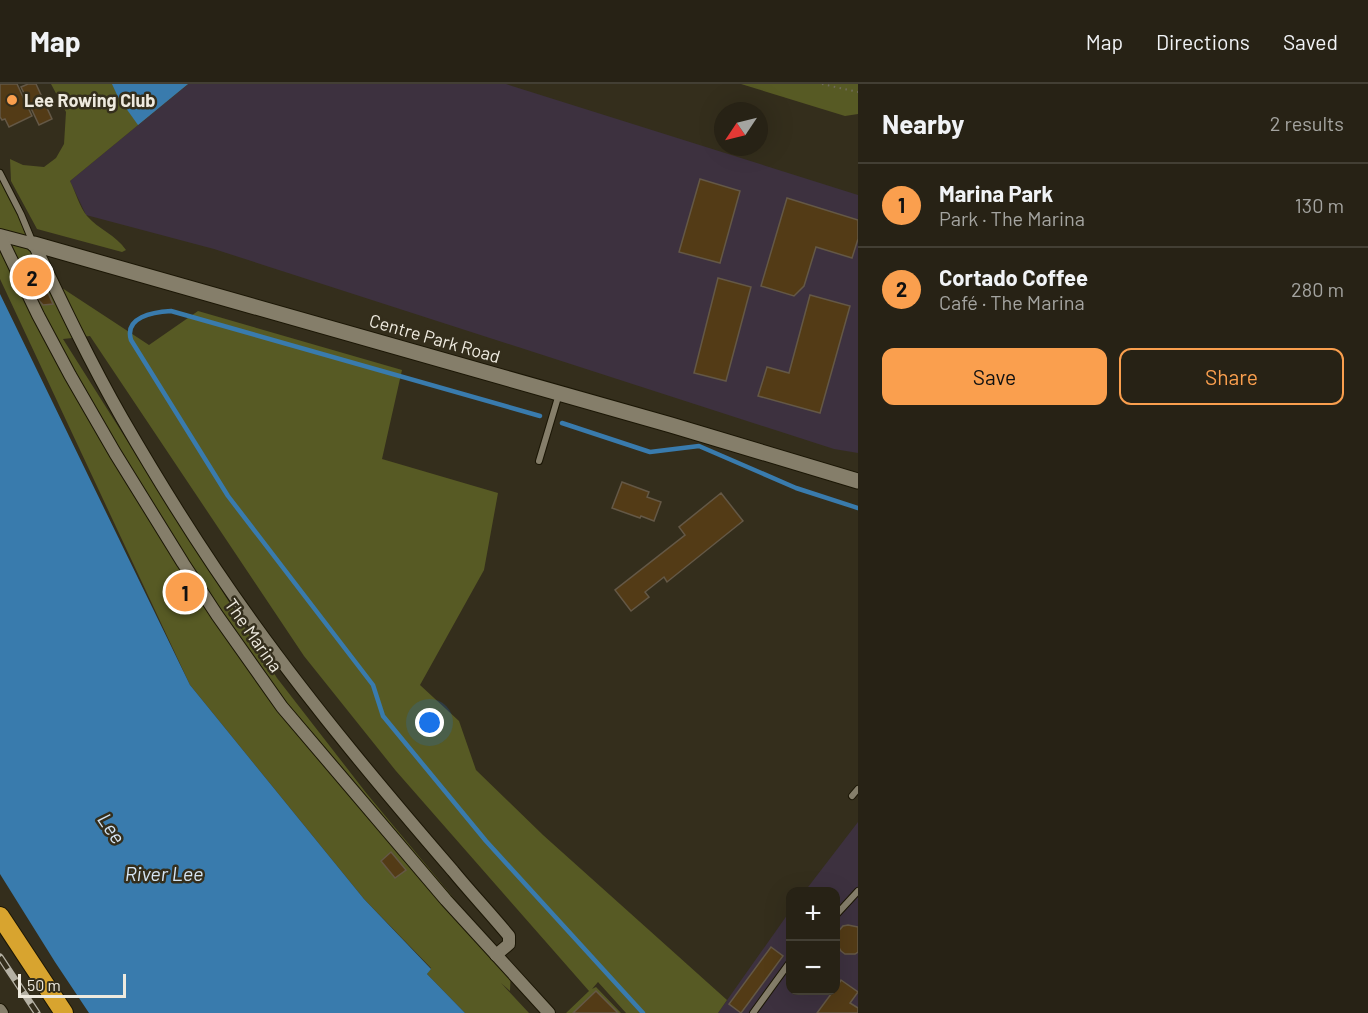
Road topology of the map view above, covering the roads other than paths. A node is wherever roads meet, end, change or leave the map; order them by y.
1 (0, 173) edge
2 (0, 235) edge
3 (34, 244) junction
4 (559, 394) junction
5 (538, 461) dead end
6 (853, 477) edge
7 (858, 789) edge
8 (852, 796) dead end
9 (858, 891) edge
10 (840, 911) edge
11 (0, 916) edge
12 (496, 955) junction
13 (786, 968) edge
14 (63, 1013) edge
15 (549, 1013) edge
16 (753, 1013) edge

1 - 3 lane
2 - 3 street, Centre Park Road
2 - 12 street, The Marina
3 - 4 street, Centre Park Road
3 - 12 street, The Marina
4 - 5 lane
4 - 6 street, Centre Park Road
7 - 8 lane
9 - 10 lane
11 - 14 highway
12 - 15 street, The Marina
13 - 16 lane

